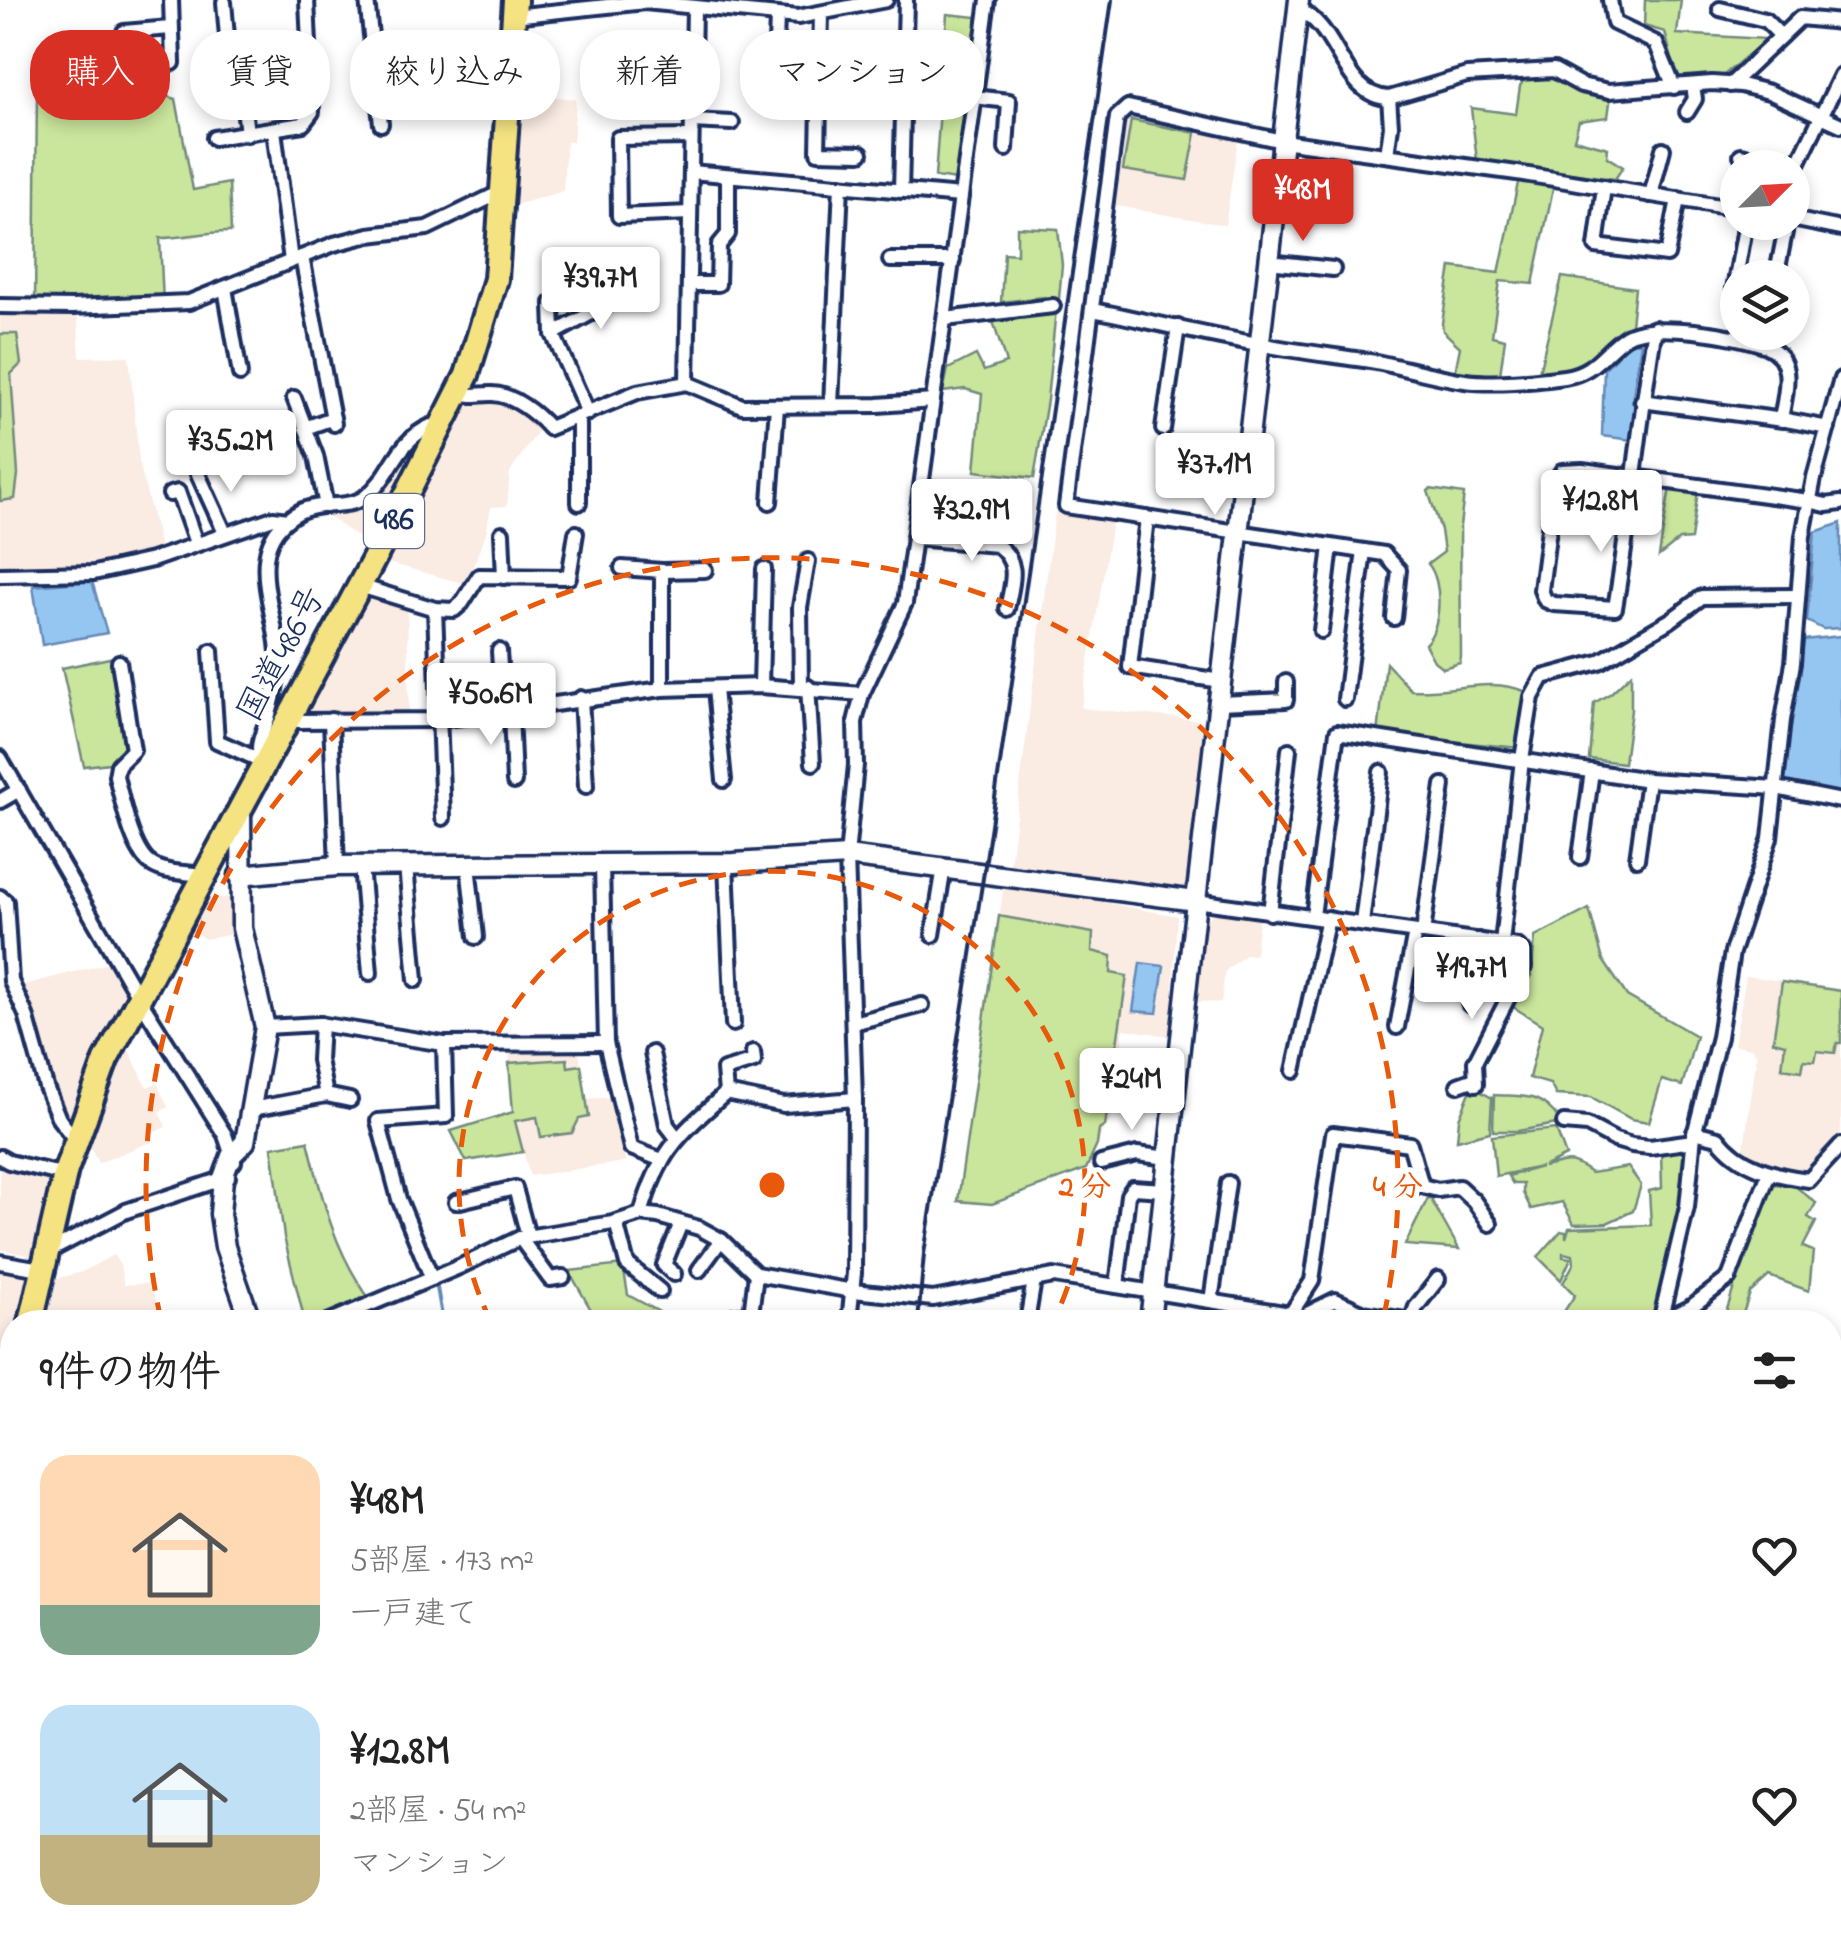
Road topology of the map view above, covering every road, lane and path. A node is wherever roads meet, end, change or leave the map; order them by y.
1 (171, 0) edge
2 (307, 0) edge
3 (367, 0) edge
4 (886, 0) edge
5 (906, 0) edge
6 (988, 0) edge
7 (1610, 0) edge
8 (645, 1) edge
9 (224, 2) edge
10 (837, 5) edge
11 (1299, 5) edge
12 (743, 6) edge
13 (514, 8) edge
14 (694, 8) junction
15 (1720, 9) dead end
16 (821, 12) junction
17 (778, 16) junction
18 (1841, 22) edge
19 (170, 28) dead end
20 (694, 30) edge
21 (777, 30) edge
22 (821, 30) edge
23 (984, 30) edge
24 (1781, 36) junction
25 (1841, 75) edge
26 (1694, 85) junction
27 (1730, 85) junction
28 (1674, 86) junction
29 (1390, 98) junction
30 (984, 99) edge
31 (1687, 112) dead end
32 (1822, 115) junction
33 (692, 120) joint
34 (819, 120) edge
35 (971, 120) edge
36 (732, 123) dead end
37 (381, 124) dead end
38 (1841, 126) edge
39 (274, 130) junction
40 (247, 134) junction
41 (691, 137) junction
42 (214, 138) dead end
43 (1282, 141) junction
44 (1006, 149) dead end
45 (1663, 149) dead end
46 (1805, 150) edge
47 (861, 153) dead end
48 (1387, 155) junction
49 (691, 172) junction
50 (728, 176) junction
51 (841, 185) junction
52 (1604, 188) junction
53 (901, 190) junction
54 (504, 195) junction
55 (1651, 195) junction
56 (961, 196) junction
57 (1678, 200) junction
58 (1720, 206) edge
59 (690, 213) junction
60 (1810, 224) edge
61 (1841, 229) edge
62 (296, 259) junction
63 (890, 260) dead end
64 (953, 260) junction
65 (1269, 262) junction
66 (1333, 269) dead end
67 (688, 284) junction
68 (619, 286) dead end
69 (225, 288) junction
70 (552, 302) dead end
71 (0, 306) edge
72 (1053, 306) dead end
73 (1093, 310) junction
74 (945, 318) junction
75 (1178, 327) junction
76 (1655, 328) junction
77 (553, 334) junction
78 (1260, 345) junction
79 (240, 374) dead end
80 (1841, 379) edge
81 (687, 383) junction
82 (460, 392) junction
83 (294, 398) dead end
84 (932, 400) junction
85 (1642, 401) junction
86 (831, 405) junction
87 (777, 406) junction
88 (582, 415) junction
89 (1783, 420) junction
90 (304, 428) junction
91 (1163, 428) dead end
92 (1828, 428) junction
93 (442, 430) junction
94 (198, 474) dead end
95 (1632, 477) junction
96 (170, 494) dead end
97 (1809, 501) junction
98 (770, 502) dead end
99 (579, 503) dead end
100 (1841, 503) edge
101 (326, 506) junction
102 (1147, 518) junction
103 (287, 520) junction
104 (576, 532) dead end
105 (1237, 532) junction
106 (502, 533) dead end
107 (225, 534) junction
108 (915, 538) junction
109 (196, 543) junction
110 (1331, 546) junction
111 (1364, 551) junction
112 (808, 560) dead end
113 (622, 568) dead end
114 (705, 570) dead end
115 (764, 570) dead end
116 (662, 571) junction
117 (0, 575) edge
118 (504, 577) junction
119 (360, 586) junction
120 (1798, 596) junction
121 (435, 609) junction
122 (1007, 609) dead end
123 (1394, 618) dead end
124 (1321, 631) dead end
125 (211, 651) dead end
126 (498, 651) dead end
127 (119, 662) dead end
128 (1221, 682) junction
129 (1286, 682) dead end
130 (762, 686) junction
131 (804, 687) junction
132 (662, 689) junction
133 (714, 689) junction
134 (862, 694) junction
135 (581, 698) junction
136 (1345, 698) dead end
137 (1218, 703) junction
138 (507, 713) junction
139 (292, 716) junction
140 (331, 720) junction
141 (440, 720) junction
142 (1289, 750) dead end
143 (0, 758) edge
144 (1522, 759) junction
145 (264, 762) junction
146 (813, 764) dead end
147 (1592, 771) junction
148 (1381, 772) dead end
149 (724, 780) dead end
150 (1648, 780) junction
151 (514, 782) dead end
152 (1443, 785) dead end
153 (586, 786) dead end
154 (1776, 788) junction
155 (19, 790) junction
156 (0, 801) edge
157 (1841, 801) edge
158 (241, 807) junction
159 (443, 818) dead end
160 (847, 856) junction
161 (1580, 856) dead end
162 (1637, 859) dead end
163 (726, 864) junction
164 (406, 865) junction
165 (468, 865) junction
166 (602, 865) junction
167 (337, 866) junction
168 (361, 866) junction
169 (944, 867) junction
170 (206, 875) junction
171 (239, 875) junction
172 (0, 897) edge
173 (1196, 901) junction
174 (1270, 913) junction
175 (1312, 916) junction
176 (1328, 918) junction
177 (1362, 924) junction
178 (1419, 932) junction
179 (933, 935) dead end
180 (476, 937) dead end
181 (1478, 940) junction
182 (1502, 943) junction
183 (370, 974) dead end
184 (416, 980) dead end
185 (140, 1000) junction
186 (922, 1004) dead end
187 (1469, 1004) dead end
188 (853, 1023) junction
189 (321, 1024) junction
190 (733, 1024) dead end
191 (265, 1026) junction
192 (1397, 1027) dead end
193 (606, 1043) junction
194 (444, 1044) junction
195 (652, 1052) dead end
196 (753, 1052) dead end
197 (1294, 1071) dead end
198 (1458, 1085) dead end
199 (726, 1093) junction
200 (326, 1095) junction
201 (855, 1099) junction
202 (350, 1100) dead end
203 (252, 1109) junction
204 (1564, 1122) dead end
205 (1693, 1137) junction
206 (677, 1138) junction
207 (77, 1142) junction
208 (1841, 1144) edge
209 (0, 1157) edge
210 (1168, 1158) junction
211 (662, 1160) junction
212 (1101, 1163) dead end
213 (228, 1169) junction
214 (1770, 1173) junction
215 (66, 1174) junction
216 (1228, 1183) dead end
217 (1164, 1190) junction
218 (456, 1202) dead end
219 (641, 1214) junction
220 (616, 1222) junction
221 (681, 1223) junction
222 (1490, 1224) dead end
223 (524, 1237) junction
224 (721, 1240) junction
225 (0, 1262) edge
226 (43, 1262) junction
227 (699, 1270) dead end
228 (674, 1274) dead end
229 (756, 1274) junction
230 (563, 1278) dead end
231 (432, 1279) junction
232 (1438, 1279) dead end
233 (1034, 1280) junction
234 (1117, 1286) junction
235 (660, 1290) dead end
236 (853, 1291) junction
237 (1153, 1292) junction
238 (1211, 1302) junction
239 (33, 1310) edge
240 (247, 1310) edge
241 (357, 1310) edge
242 (752, 1310) edge
243 (851, 1310) edge
244 (1029, 1310) edge
245 (1151, 1310) edge
246 (1253, 1310) edge
247 (1299, 1310) edge
248 (1314, 1310) edge
249 (1359, 1310) edge
250 (1416, 1310) edge
251 (1663, 1310) edge
252 (1685, 1310) edge

1 - 19 street
2 - 39 street
3 - 37 street
4 - 10 street
5 - 53 street
6 - 23 street
7 - 28 street
8 - 13 street
8 - 14 street
9 - 40 street
10 - 16 street
11 - 29 street
11 - 43 street
12 - 14 street
12 - 17 street
13 - 54 highway, 国道486号 / 486
14 - 20 street
15 - 24 street
16 - 17 street
16 - 22 street
17 - 21 street
18 - 24 street
24 - 27 street
25 - 32 street
26 - 27 street
26 - 28 street
26 - 31 street
27 - 32 street
28 - 29 street
29 - 48 street
30 - 44 street
32 - 38 street
32 - 46 street
33 - 36 street
33 - 41 street
34 - 47 street
35 - 56 street
39 - 40 street
39 - 62 street
40 - 42 street
41 - 49 street
41 - 59 street
43 - 48 street
43 - 65 street
43 - 73 street
45 - 55 street
48 - 52 street
49 - 50 street
49 - 59 street
50 - 51 street
50 - 67 street
51 - 53 street
51 - 86 street
52 - 55 street
52 - 57 street
53 - 56 street
54 - 62 street
54 - 82 highway, 国道486号 / 486
55 - 57 street
56 - 64 street
57 - 58 street
59 - 67 street
60 - 61 street
62 - 69 street
62 - 90 street
63 - 64 street
64 - 74 street
65 - 66 street
65 - 78 street
67 - 81 street
68 - 77 street
69 - 71 street
69 - 79 street
70 - 77 street
72 - 74 street
73 - 75 street
73 - 102 street
74 - 84 street
75 - 78 street
75 - 91 street
76 - 78 street
76 - 85 street
76 - 89 street
77 - 88 street
78 - 105 street
80 - 92 street
81 - 87 street
81 - 88 street
82 - 88 street
82 - 93 highway, 国道486号 / 486
83 - 90 street
84 - 86 street
84 - 108 street
85 - 89 street
85 - 95 street
86 - 87 street
87 - 98 street
88 - 99 street
89 - 92 street
90 - 101 street
92 - 97 street
93 - 101 street
93 - 119 highway, 国道486号 / 486
94 - 107 street
95 - 95 street
95 - 97 street
96 - 109 street
97 - 100 street
97 - 120 street
101 - 103 street
102 - 105 street
102 - 128 street
103 - 107 street
103 - 145 street
104 - 118 street
105 - 110 street
105 - 128 street
106 - 118 street
107 - 109 street
108 - 122 street
108 - 134 street
109 - 117 street
110 - 111 street
110 - 124 street
111 - 123 street
111 - 136 street
112 - 131 street
113 - 116 street
114 - 116 street
115 - 130 street
116 - 132 street
118 - 121 street
119 - 121 street
119 - 139 highway, 国道486号 / 486
120 - 144 street
120 - 154 street
121 - 141 street
125 - 145 street
126 - 138 street
127 - 170 street
128 - 137 street
129 - 137 street
130 - 131 street
130 - 133 street
131 - 134 street
131 - 146 street
132 - 133 street
132 - 135 street
133 - 149 street
134 - 160 street
135 - 138 street
135 - 153 street
137 - 173 street
138 - 141 street
138 - 151 street
139 - 140 street
139 - 145 highway, 国道486号 / 486
140 - 141 street
140 - 167 street
141 - 159 street
142 - 174 street
143 - 155 street
144 - 147 street
144 - 175 street
144 - 182 street
145 - 158 highway, 国道486号 / 486
147 - 150 street
147 - 161 street
148 - 177 street
150 - 154 street
150 - 162 street
152 - 178 street
154 - 157 street
154 - 205 street
155 - 156 street
155 - 185 street
158 - 170 highway, 国道486号 / 486
158 - 171 street
160 - 163 street
160 - 169 street
160 - 188 street
163 - 166 street
163 - 190 street
164 - 165 street
164 - 168 street
164 - 184 street
165 - 166 street
165 - 180 street
166 - 193 street
167 - 168 street
167 - 171 street
168 - 183 street
169 - 173 street
169 - 179 street
170 - 185 highway, 国道486号 / 486
171 - 191 street
172 - 207 street
173 - 174 street
173 - 210 street
174 - 175 street
175 - 176 street
176 - 177 street
176 - 197 street
177 - 178 street
178 - 181 street
178 - 192 street
181 - 182 street
181 - 187 street
182 - 198 street
185 - 207 highway, 国道486号 / 486
185 - 213 street
186 - 188 street
188 - 201 street
189 - 191 street
189 - 194 street
189 - 200 street
191 - 203 street
193 - 194 street
193 - 211 street
194 - 231 street
195 - 206 street
196 - 199 street
199 - 201 street
199 - 206 street
200 - 202 street
200 - 203 street
201 - 236 street
203 - 213 street
204 - 205 street
205 - 214 street
205 - 251 street
206 - 211 street
207 - 215 highway, 国道486号 / 486
208 - 214 street
209 - 215 street
210 - 212 street
210 - 217 street
211 - 219 street
213 - 226 street
213 - 240 street
214 - 252 street
215 - 226 highway, 国道486号 / 486
216 - 238 street
217 - 234 street
217 - 237 street
218 - 223 street
219 - 220 street
219 - 221 street
220 - 223 street
220 - 235 street
221 - 224 street
221 - 228 street
222 - 247 street
223 - 230 street
223 - 231 street
224 - 227 street
224 - 229 street
225 - 226 street
226 - 239 highway, 国道486号 / 486
229 - 236 street
229 - 242 street
231 - 241 street
232 - 250 street
233 - 234 street
233 - 236 street
233 - 244 street
234 - 237 street
236 - 243 street
237 - 238 street
237 - 245 street
238 - 246 street
248 - 249 street

